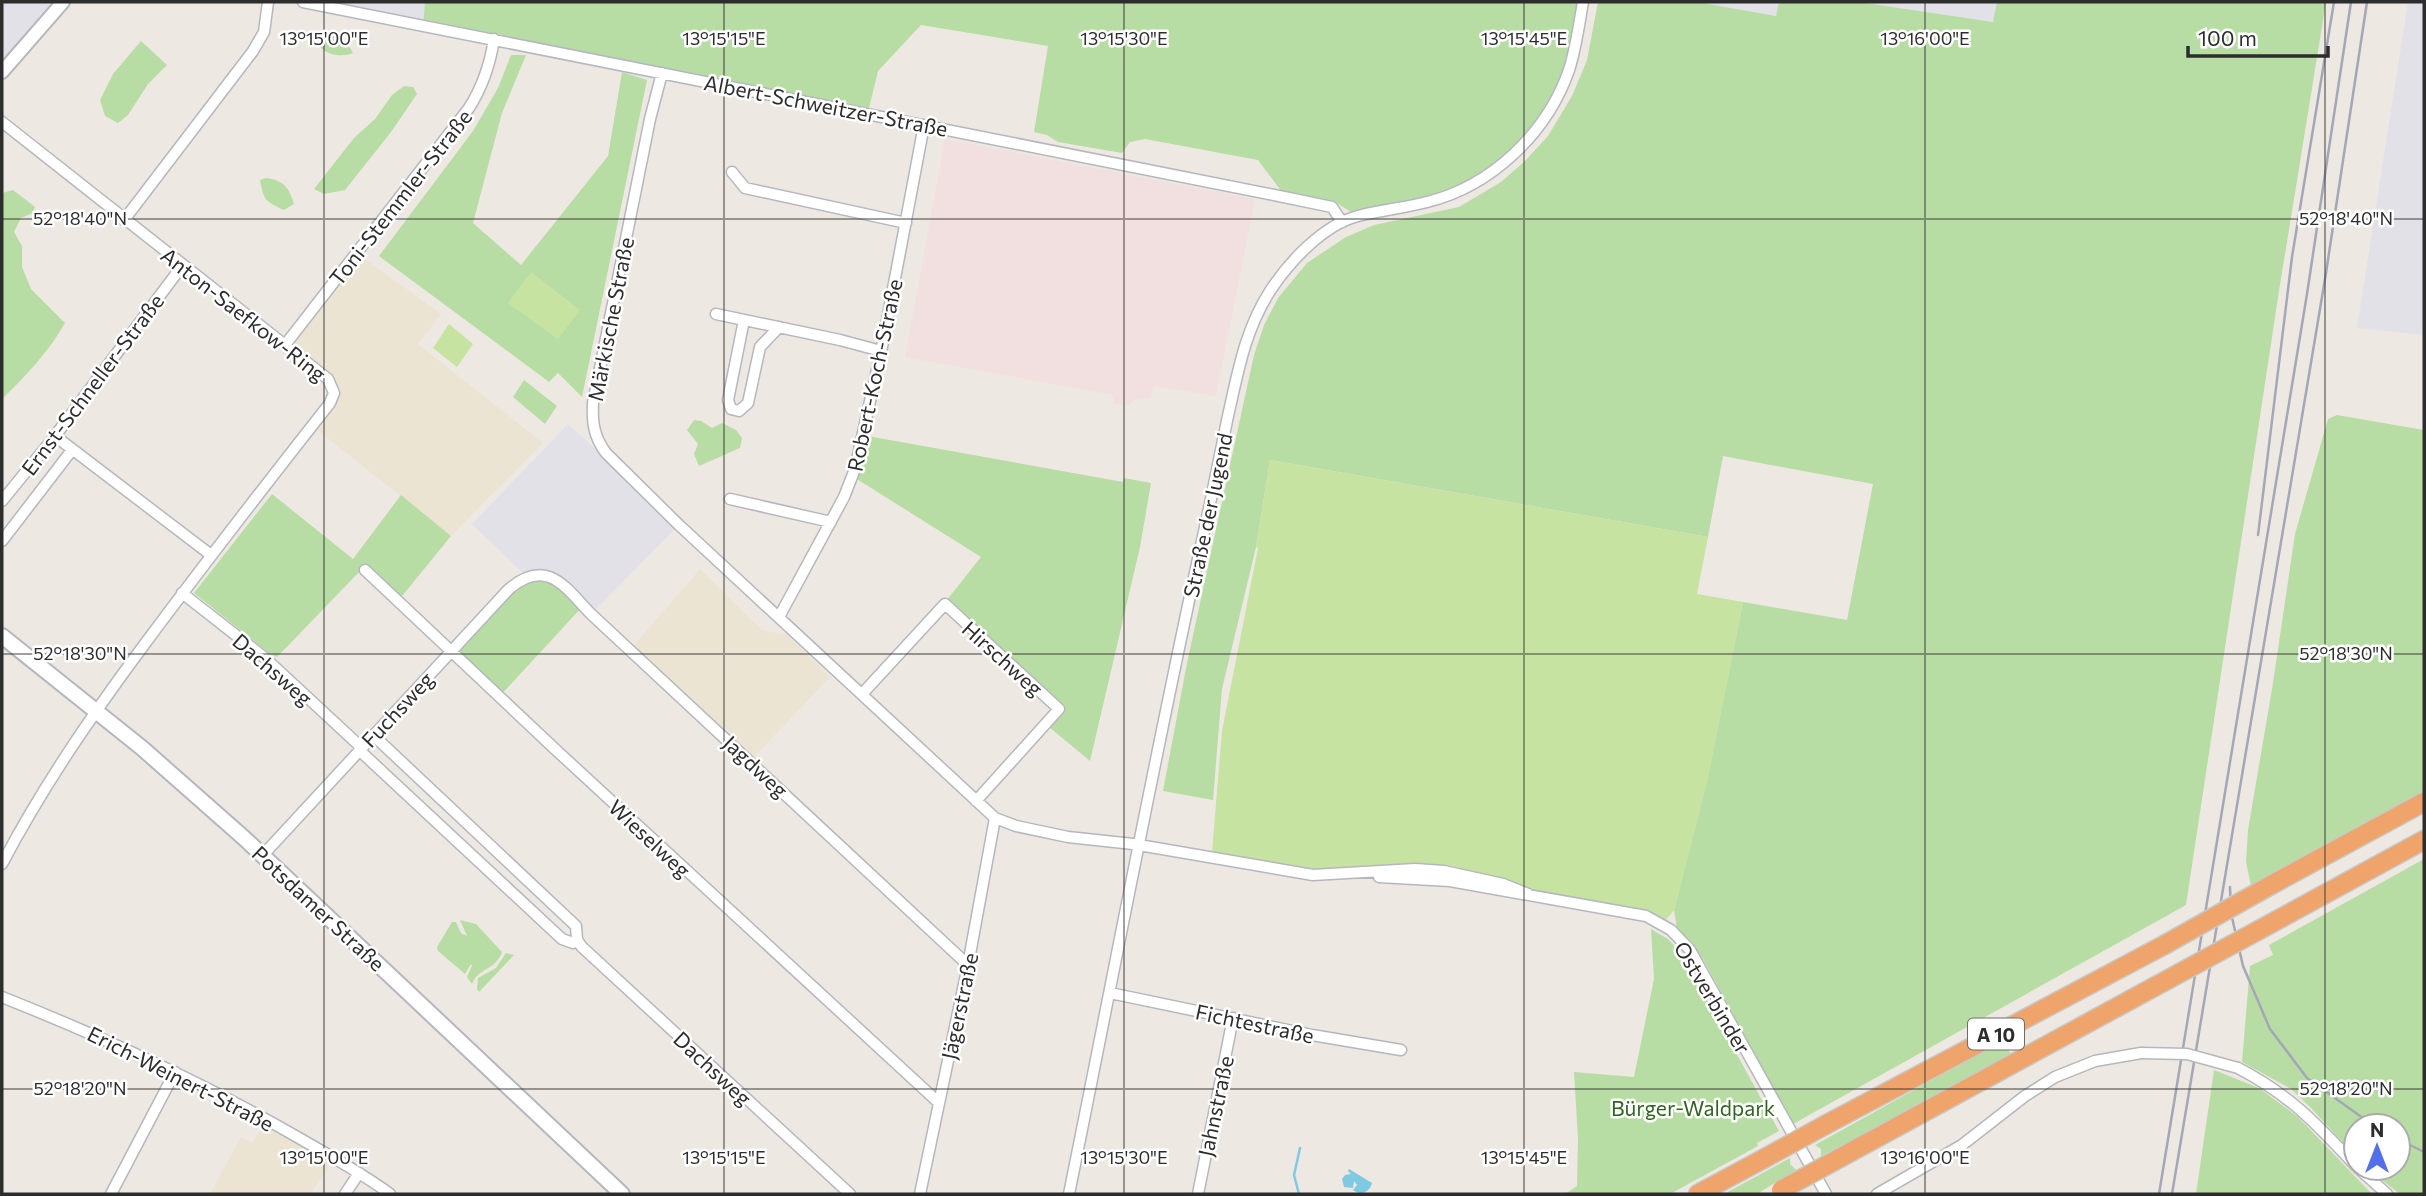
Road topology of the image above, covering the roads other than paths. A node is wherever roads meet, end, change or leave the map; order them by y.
1 (63, 2) edge
2 (268, 2) edge
3 (303, 2) edge
4 (1583, 2) edge
5 (494, 39) junction
6 (2, 72) edge
7 (662, 73) junction
8 (2, 122) edge
9 (924, 125) junction
10 (732, 172) dead end
11 (124, 220) junction
12 (1342, 222) junction
13 (906, 223) junction
14 (182, 266) junction
15 (716, 314) dead end
16 (744, 320) junction
17 (779, 327) junction
18 (285, 345) junction
19 (881, 351) junction
20 (55, 436) junction
21 (72, 450) junction
22 (730, 499) dead end
23 (2, 501) edge
24 (831, 522) junction
25 (2, 541) edge
26 (211, 555) junction
27 (365, 570) dead end
28 (539, 574) joint
29 (182, 593) junction
30 (779, 617) junction
31 (2, 636) edge
32 (450, 651) junction
33 (862, 694) junction
34 (95, 710) junction
35 (373, 735) junction
36 (360, 749) junction
37 (976, 802) junction
38 (2424, 802) edge
39 (995, 818) junction
40 (2424, 840) edge
41 (1140, 846) junction
42 (263, 855) junction
43 (2, 864) edge
44 (577, 940) junction
45 (968, 965) junction
46 (1110, 993) junction
47 (2, 997) edge
48 (1233, 1018) junction
49 (1401, 1050) dead end
50 (175, 1072) junction
51 (938, 1102) junction
52 (2342, 1151) edge
53 (359, 1173) junction
54 (2374, 1182) edge
55 (1778, 1192) edge
56 (111, 1194) edge
57 (345, 1194) edge
58 (390, 1194) edge
59 (622, 1194) edge
60 (850, 1194) edge
61 (920, 1194) edge
62 (1069, 1194) edge
63 (1198, 1194) edge
64 (1699, 1194) edge
65 (1826, 1194) edge
66 (1877, 1194) edge
67 (2387, 1194) edge

1 - 6 street
2 - 11 street
3 - 5 street, Albert-Schweitzer-Straße
4 - 12 street, Straße der Jugend
5 - 7 street, Albert-Schweitzer-Straße
5 - 18 street, Toni-Stemmler-Straße
7 - 9 street, Albert-Schweitzer-Straße
7 - 30 street, Märkische Straße
8 - 11 street, Anton-Saefkow-Ring
9 - 12 street, Albert-Schweitzer-Straße
9 - 13 street, Robert-Koch-Straße
10 - 13 street
11 - 14 street, Anton-Saefkow-Ring
12 - 41 street, Straße der Jugend
13 - 19 street, Robert-Koch-Straße
14 - 18 street, Anton-Saefkow-Ring
14 - 20 street, Ernst-Schneller-Straße
15 - 16 street
16 - 17 street
16 - 17 street
17 - 19 street
18 - 26 street, Anton-Saefkow-Ring
19 - 24 street, Robert-Koch-Straße
20 - 21 street
20 - 23 street, Ernst-Schneller-Straße
21 - 25 street, Ernst-Schneller-Straße
21 - 26 street
22 - 24 street
24 - 30 street, Robert-Koch-Straße
26 - 29 street, Anton-Saefkow-Ring
27 - 32 street, Wieselweg
28 - 32 street, Fuchsweg
28 - 45 street, Jagdweg
29 - 34 street, Anton-Saefkow-Ring
29 - 36 street, Dachsweg
30 - 33 street
31 - 34 main road, Potsdamer Straße
32 - 35 street, Fuchsweg
32 - 51 street, Wieselweg
33 - 37 street
33 - 37 street, Hirschweg
34 - 42 main road, Potsdamer Straße
34 - 43 street, Anton-Saefkow-Ring
35 - 36 street, Fuchsweg
35 - 44 street, Dachsweg
36 - 42 street, Fuchsweg
36 - 44 street, Dachsweg
37 - 39 street
38 - 64 highway, A 10, bridge
39 - 41 street
39 - 45 street, Jägerstraße
40 - 55 highway, A 10, bridge
41 - 46 street, Straße der Jugend
41 - 65 street, Ostverbinder
42 - 59 main road, Potsdamer Straße
44 - 60 street, Dachsweg
45 - 51 street, Jägerstraße
46 - 48 street, Fichtestraße
46 - 62 street, Straße der Jugend
47 - 50 street, Erich-Weinert-Straße
48 - 49 street, Fichtestraße
48 - 63 street, Jahnstraße
50 - 53 street, Erich-Weinert-Straße
50 - 56 street
51 - 61 street, Jägerstraße
52 - 66 street, bridge
53 - 57 street
53 - 58 street, Erich-Weinert-Straße
54 - 67 street

